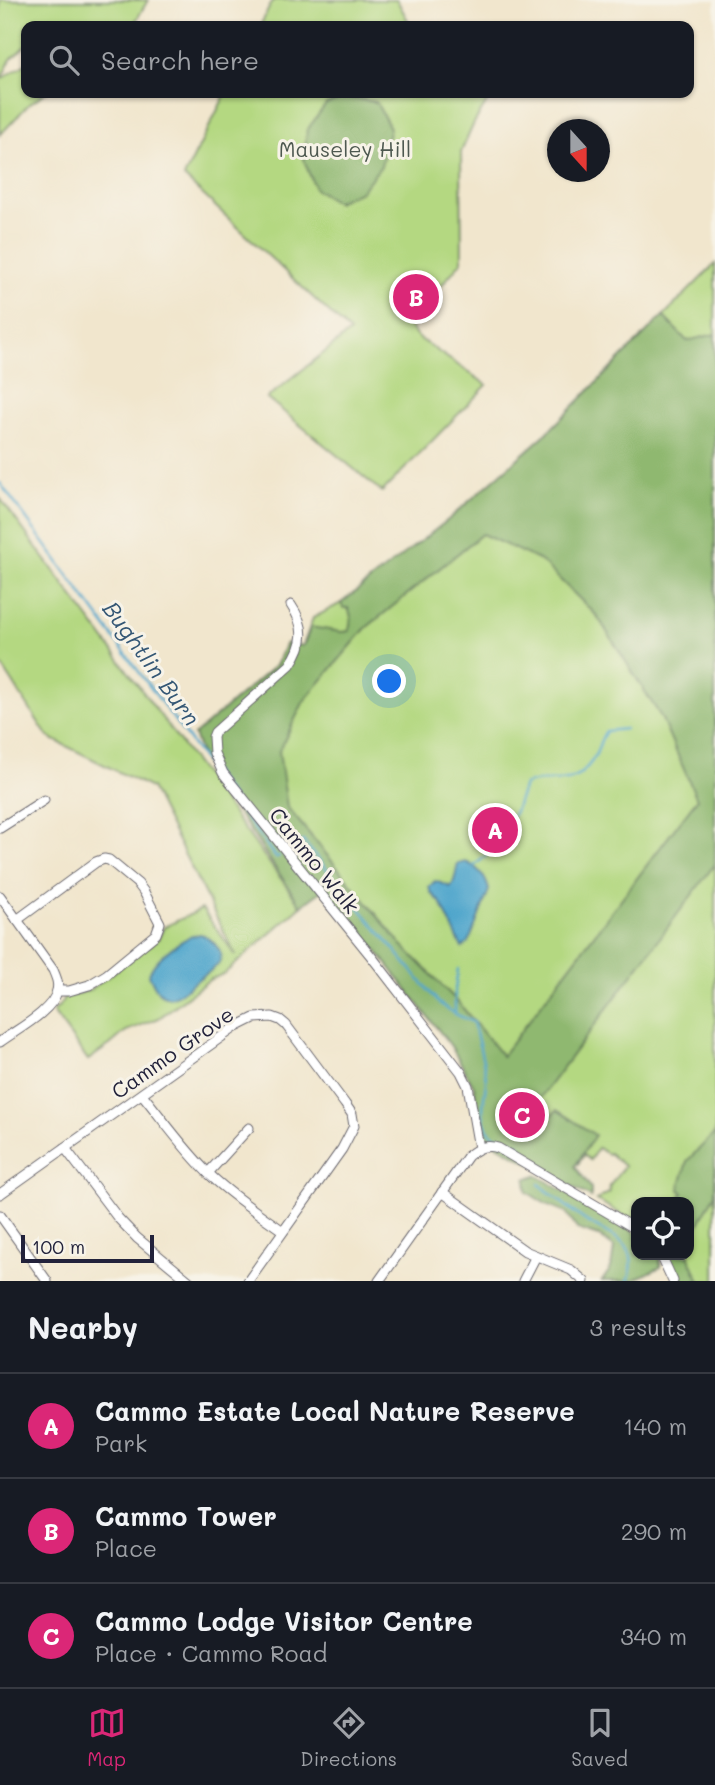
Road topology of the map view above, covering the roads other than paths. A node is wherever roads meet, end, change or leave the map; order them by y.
1 (291, 605) dead end
2 (44, 800) dead end
3 (0, 828) edge
4 (0, 896) edge
5 (18, 920) junction
6 (57, 991) junction
7 (0, 1042) edge
8 (142, 1094) junction
9 (250, 1128) dead end
10 (65, 1148) junction
11 (479, 1148) junction
12 (208, 1173) junction
13 (442, 1192) junction
14 (0, 1194) edge
15 (0, 1215) edge
16 (631, 1226) edge
17 (283, 1231) junction
18 (536, 1256) junction
19 (663, 1260) edge
20 (47, 1281) edge
21 (189, 1281) edge
22 (248, 1281) edge
23 (379, 1281) edge
24 (523, 1281) edge
25 (584, 1281) edge
26 (673, 1281) edge

1 - 11 street, Cammo Walk
2 - 3 street
4 - 5 street
5 - 6 street
5 - 6 street
6 - 7 street
8 - 10 street, Cammo Grove
8 - 12 street
8 - 17 street, Cammo Grove
9 - 12 street
10 - 14 street, Cammo Grove
10 - 21 street
11 - 13 street
11 - 16 street
12 - 17 street
13 - 18 street
13 - 23 street
15 - 20 street
17 - 22 street, Cammo Grove
18 - 24 street
18 - 25 street
19 - 26 street

